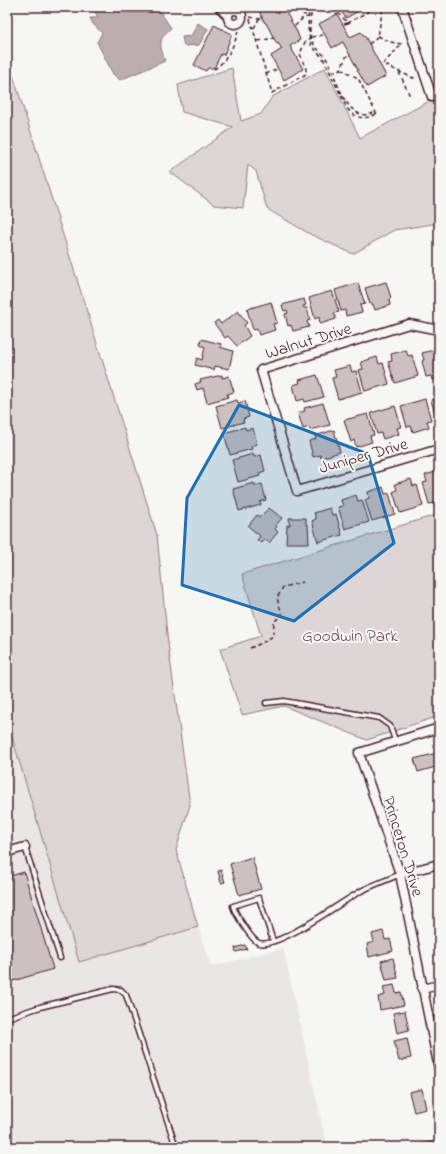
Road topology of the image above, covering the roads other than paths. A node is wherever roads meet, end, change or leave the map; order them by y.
1 (219, 7) edge
2 (402, 7) edge
3 (228, 16) junction
4 (432, 97) dead end
5 (439, 330) edge
6 (439, 449) edge
7 (296, 491) joint
8 (266, 703) dead end
9 (439, 728) edge
10 (395, 740) junction
11 (25, 847) joint
12 (7, 852) edge
13 (439, 864) edge
14 (400, 874) junction
15 (274, 941) junction
16 (60, 958) dead end
17 (439, 985) edge
18 (422, 989) junction
19 (7, 1018) edge
20 (439, 1069) edge
21 (176, 1147) edge

1 - 3 street
2 - 4 street
3 - 3 street
5 - 7 street, Walnut Drive
6 - 7 street, Juniper Drive
8 - 10 lane
9 - 10 street
10 - 14 street, Princeton Drive
11 - 12 street
11 - 16 lane
13 - 14 street
14 - 15 lane
14 - 18 street, Princeton Drive
15 - 15 lane
17 - 18 street
18 - 20 street, Princeton Drive
19 - 21 lane

